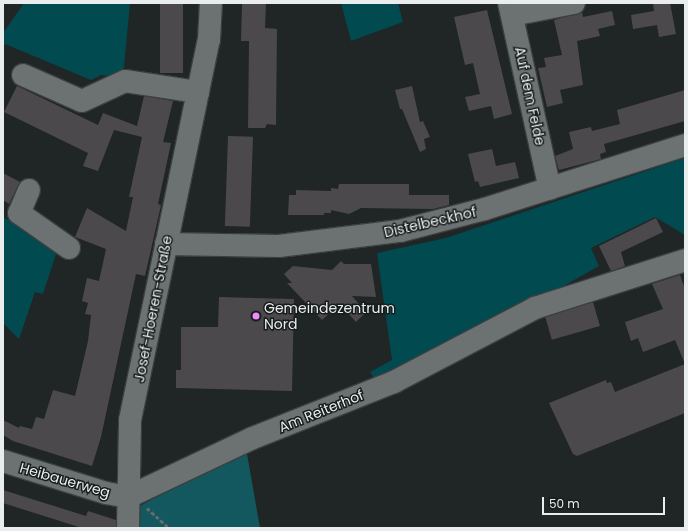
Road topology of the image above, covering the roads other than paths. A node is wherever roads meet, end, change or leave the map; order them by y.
1 (211, 3) edge
2 (574, 3) edge
3 (511, 9) edge
4 (23, 75) dead end
5 (198, 92) junction
6 (685, 145) edge
7 (550, 189) junction
8 (29, 190) dead end
9 (166, 244) junction
10 (70, 248) dead end
11 (685, 260) edge
12 (3, 462) edge
13 (128, 497) junction
14 (128, 528) edge

1 - 5 street, Josef-Hoeren-Straße
2 - 3 street
3 - 7 street, Auf dem Felde
4 - 5 street
5 - 9 street, Josef-Hoeren-Straße
6 - 7 street, Distelbeckhof
7 - 9 street, Distelbeckhof
8 - 10 street
9 - 13 street, Josef-Hoeren-Straße
11 - 13 street, Am Reiterhof
12 - 13 street, Heibauerweg
13 - 14 street, Josef-Hoeren-Straße

